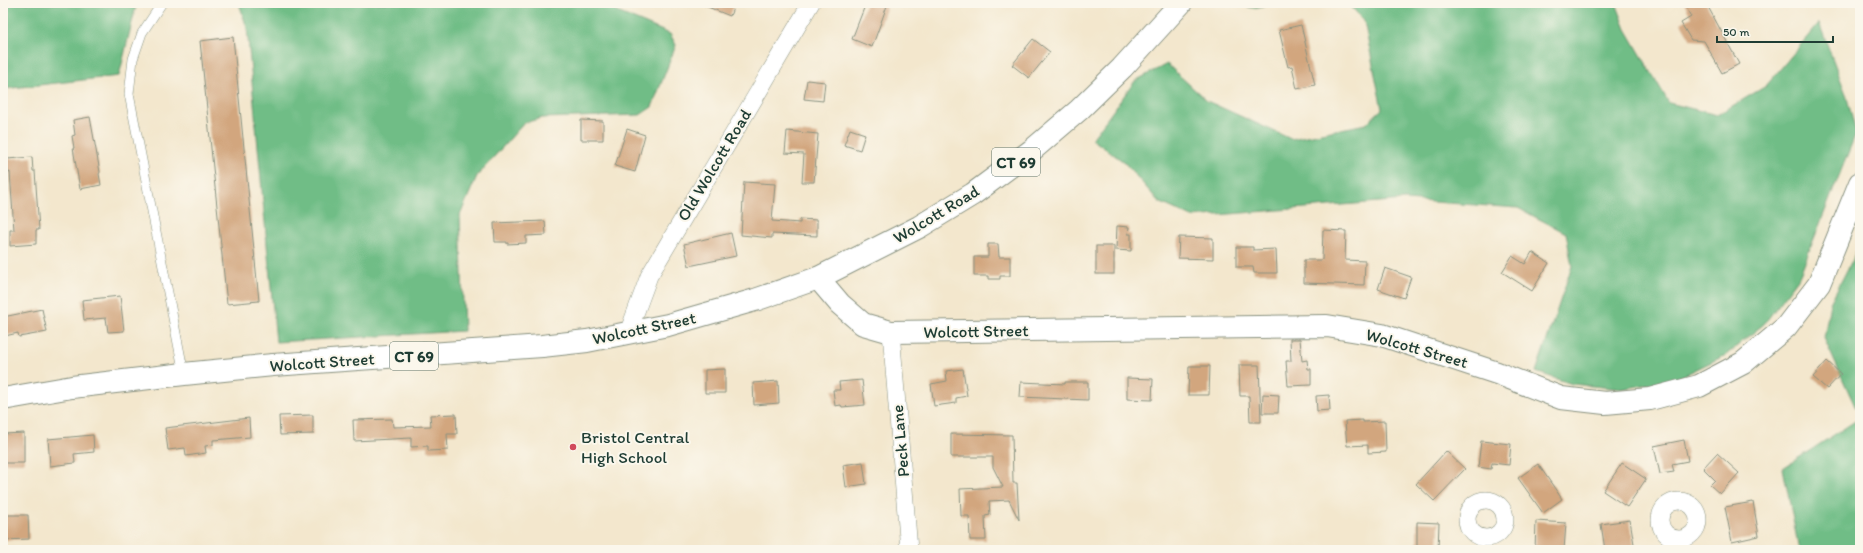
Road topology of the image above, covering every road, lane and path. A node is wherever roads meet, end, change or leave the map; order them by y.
1 (162, 3) edge
2 (811, 3) edge
3 (1181, 3) edge
4 (1860, 183) edge
5 (818, 278) junction
6 (891, 332) junction
7 (628, 333) junction
8 (184, 374) junction
9 (3, 399) edge
10 (909, 550) edge

1 - 8 lane
2 - 7 street, Old Wolcott Road
3 - 5 main road, Wolcott Road / CT 69
4 - 6 main road, Wolcott Street
5 - 6 main road, Wolcott Street
5 - 7 main road, Wolcott Street / CT 69
6 - 10 street, Peck Lane
7 - 8 main road, Wolcott Street / CT 69
8 - 9 main road, Wolcott Street / CT 69

